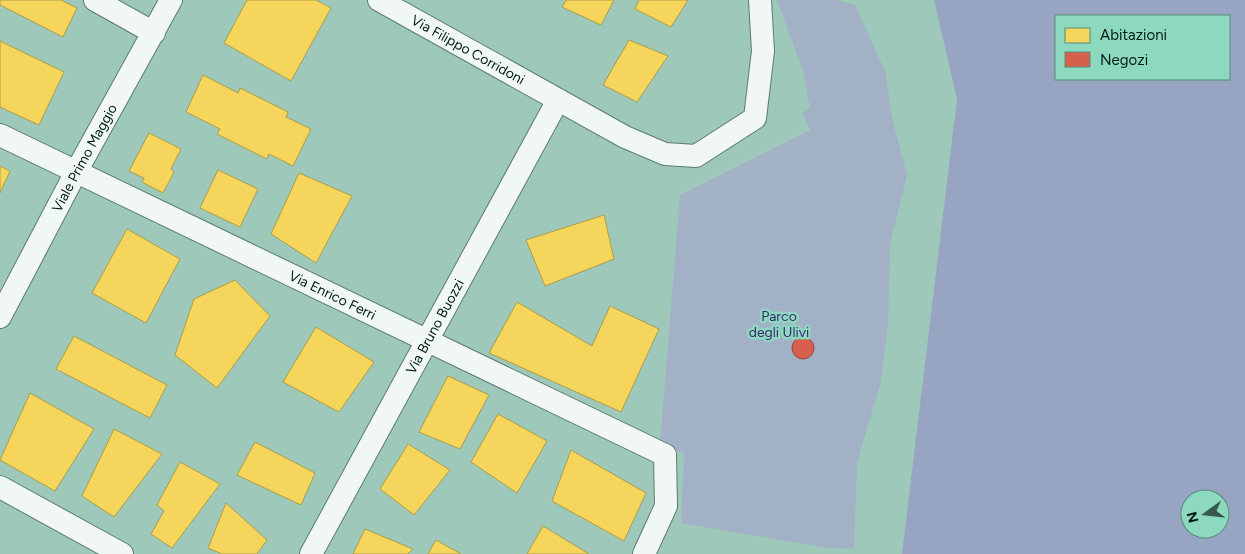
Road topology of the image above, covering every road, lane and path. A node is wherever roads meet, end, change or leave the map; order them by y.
1 (95, 0) edge
2 (172, 0) edge
3 (379, 0) edge
4 (760, 0) edge
5 (154, 33) junction
6 (558, 100) junction
7 (0, 135) edge
8 (76, 172) junction
9 (0, 317) edge
10 (427, 343) junction
11 (0, 487) edge
12 (122, 554) edge
13 (311, 554) edge
14 (644, 554) edge

1 - 5 street
2 - 5 street, Viale Primo Maggio
3 - 6 street, Via Filippo Corridoni
4 - 6 street, Via Filippo Corridoni
5 - 8 street, Viale Primo Maggio
6 - 10 street, Via Bruno Buozzi
7 - 8 street, Via Enrico Ferri
8 - 9 street, Viale Primo Maggio
8 - 10 street, Via Enrico Ferri
10 - 13 street, Via Bruno Buozzi
10 - 14 street, Via Enrico Ferri
11 - 12 street

